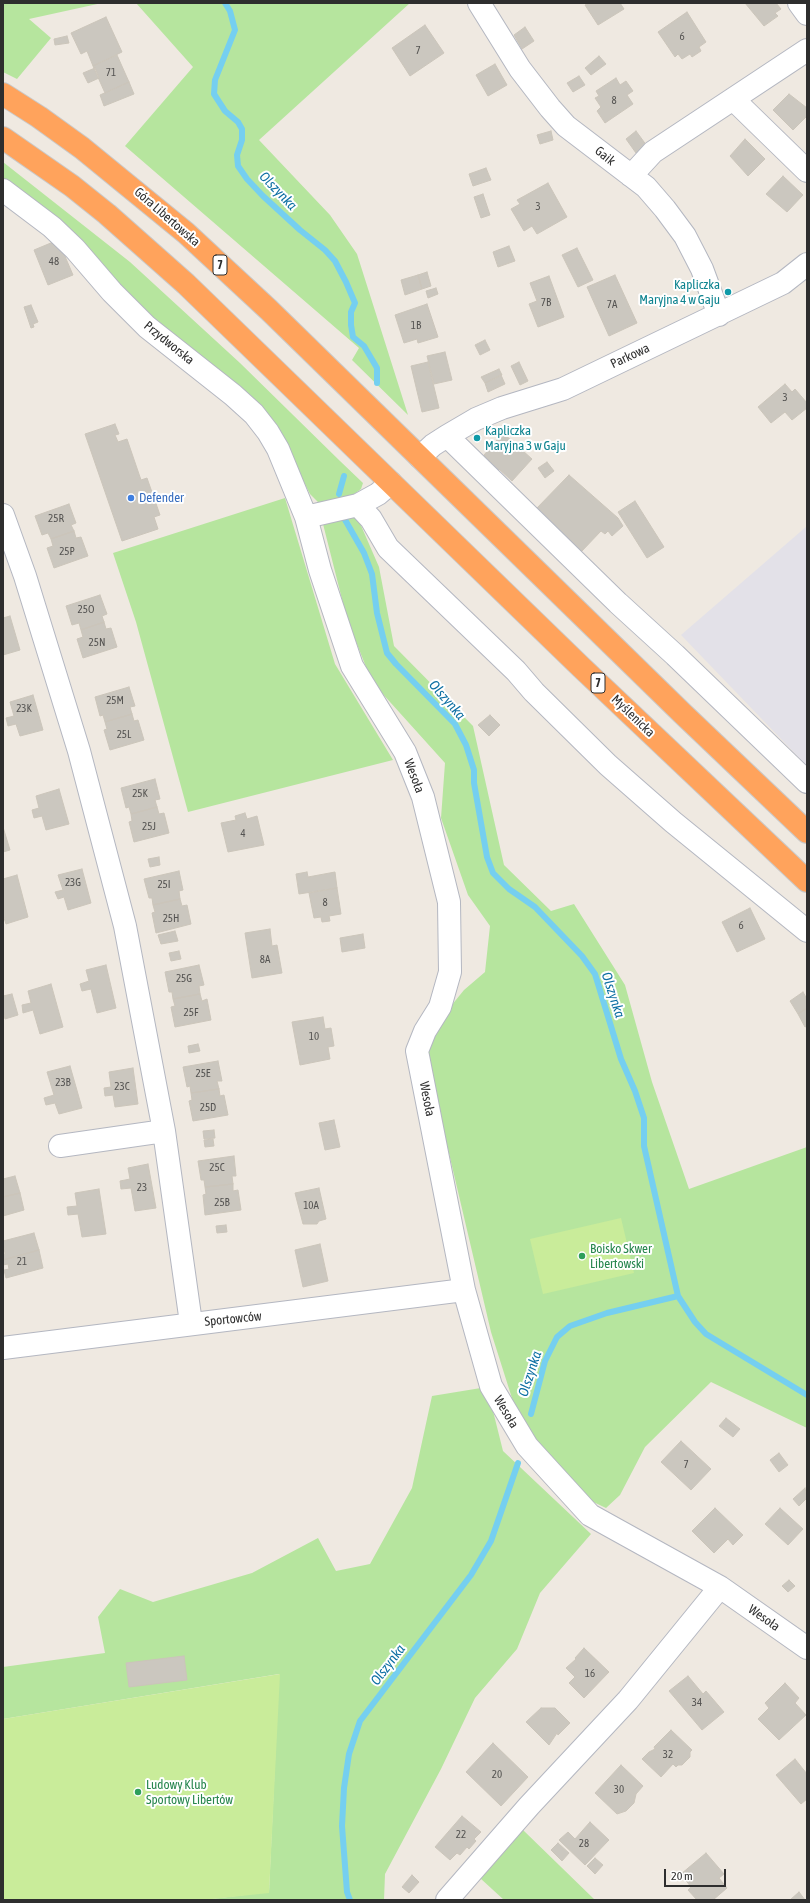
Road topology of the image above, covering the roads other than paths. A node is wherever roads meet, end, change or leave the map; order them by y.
1 (479, 3) edge
2 (799, 3) edge
3 (807, 14) edge
4 (807, 50) edge
5 (3, 94) edge
6 (733, 99) junction
7 (3, 138) edge
8 (807, 171) edge
9 (631, 176) junction
10 (3, 190) edge
11 (807, 264) edge
12 (719, 315) junction
13 (447, 436) junction
14 (420, 458) junction
15 (391, 483) junction
16 (358, 505) junction
17 (3, 515) edge
18 (306, 517) junction
19 (807, 782) edge
20 (807, 832) edge
21 (807, 881) edge
22 (807, 931) edge
23 (164, 1131) junction
24 (60, 1146) dead end
25 (464, 1290) junction
26 (190, 1323) junction
27 (3, 1348) edge
28 (720, 1587) junction
29 (807, 1648) edge
30 (447, 1900) edge

1 - 9 street, Gaik
2 - 3 street
4 - 6 street
5 - 14 highway, Góra Libertowska / 7
6 - 8 street
6 - 9 street
7 - 15 highway, 7
9 - 12 street, Gaik
10 - 18 street, Przydworska
11 - 12 street, Parkowa
12 - 13 street, Parkowa
13 - 14 street, Parkowa
13 - 19 street
14 - 20 highway, 7
15 - 16 street
15 - 21 highway, Myślenicka / 7
16 - 18 street
16 - 22 street
17 - 23 street
18 - 25 street, Wesoła
23 - 24 street
23 - 26 street
25 - 26 street, Sportowców
25 - 28 street, Wesoła
26 - 27 street, Sportowców
28 - 29 street, Wesoła
28 - 30 street

